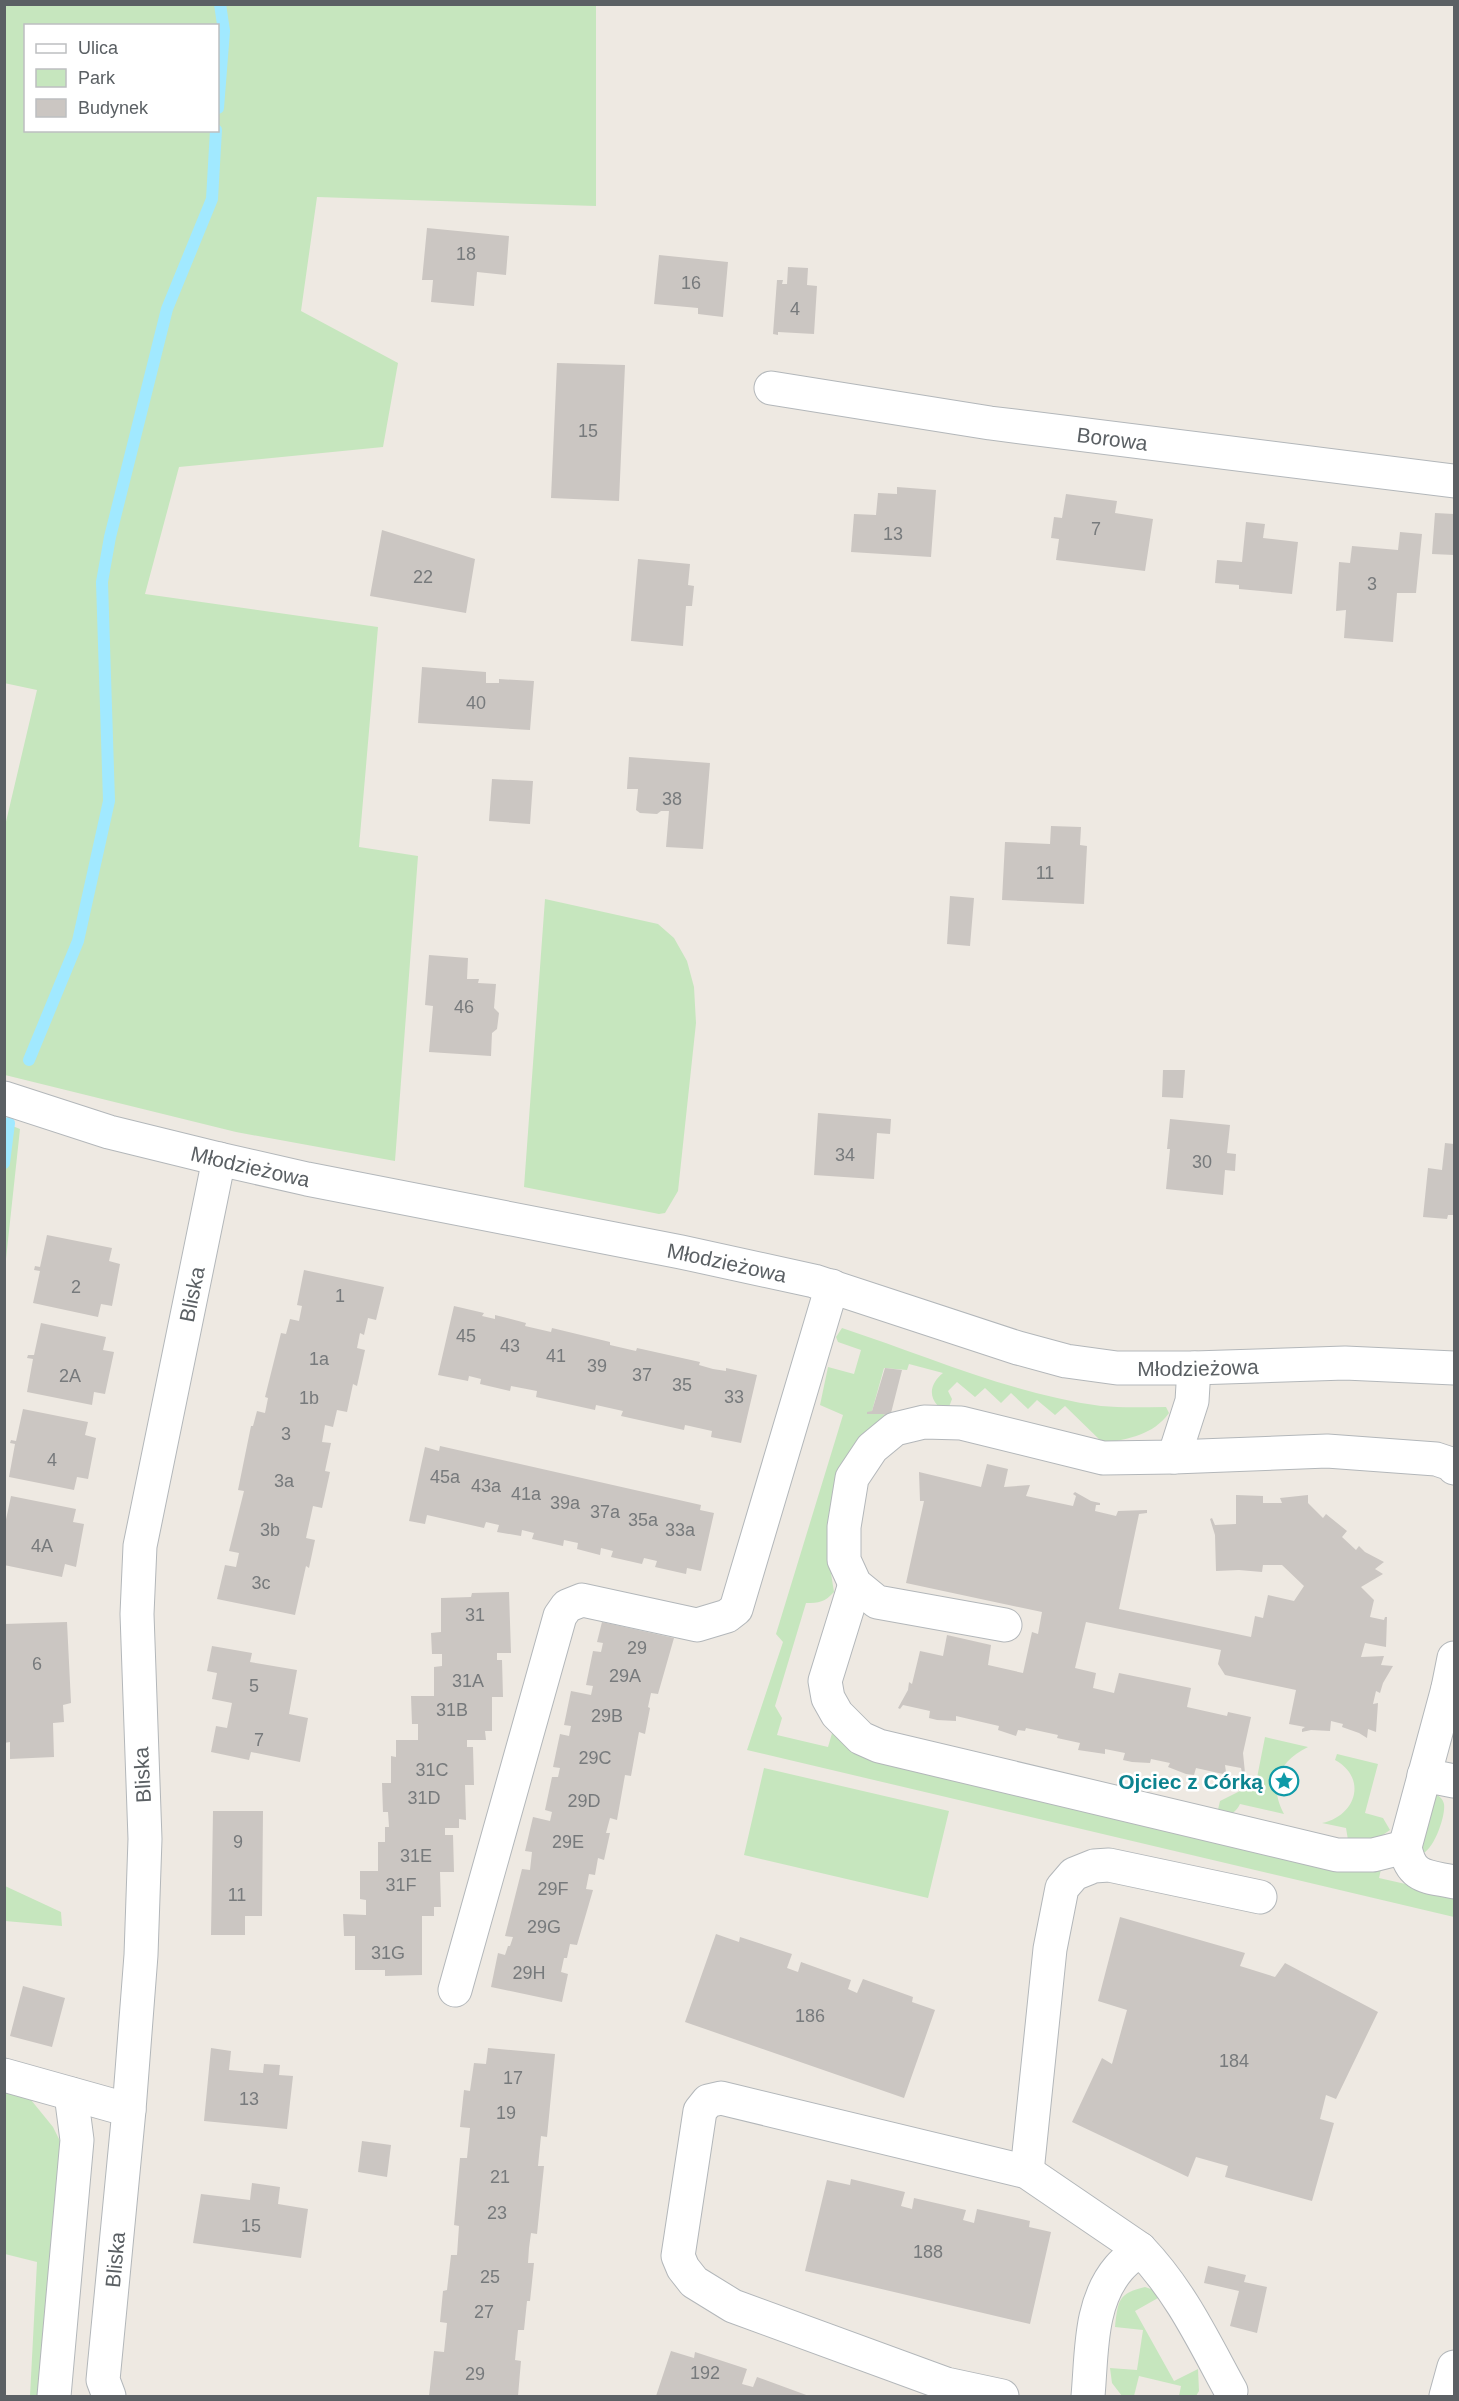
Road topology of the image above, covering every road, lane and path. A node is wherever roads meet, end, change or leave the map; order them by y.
1 (771, 388) dead end
2 (1455, 481) edge
3 (4, 1098) edge
4 (219, 1159) junction
5 (832, 1286) junction
6 (1194, 1368) junction
7 (1455, 1368) edge
8 (1174, 1457) junction
9 (1455, 1468) edge
10 (855, 1584) junction
11 (1005, 1625) dead end
12 (1452, 1678) edge
13 (1439, 1778) edge
14 (1405, 1847) junction
15 (1455, 1882) edge
16 (1260, 1897) dead end
17 (455, 1990) dead end
18 (4, 2075) edge
19 (71, 2094) junction
20 (129, 2110) junction
21 (1027, 2172) junction
22 (1140, 2249) junction
23 (1455, 2367) edge
24 (1237, 2395) edge
25 (54, 2397) edge
26 (109, 2397) edge
27 (1002, 2397) edge
28 (1088, 2397) edge
29 (1446, 2397) edge

1 - 2 street, Borowa
3 - 4 street, Młodzieżowa
4 - 5 street, Młodzieżowa
4 - 20 street, Bliska
5 - 6 street, Młodzieżowa
5 - 17 street
6 - 7 street, Młodzieżowa
6 - 8 street
8 - 9 street
8 - 10 street
10 - 11 street
10 - 14 street
12 - 13 street
13 - 14 street
14 - 15 street
16 - 21 street
18 - 19 street
19 - 20 street
19 - 25 street
20 - 26 street, Bliska
21 - 22 street
21 - 27 street
22 - 24 street
22 - 28 street
23 - 29 street

